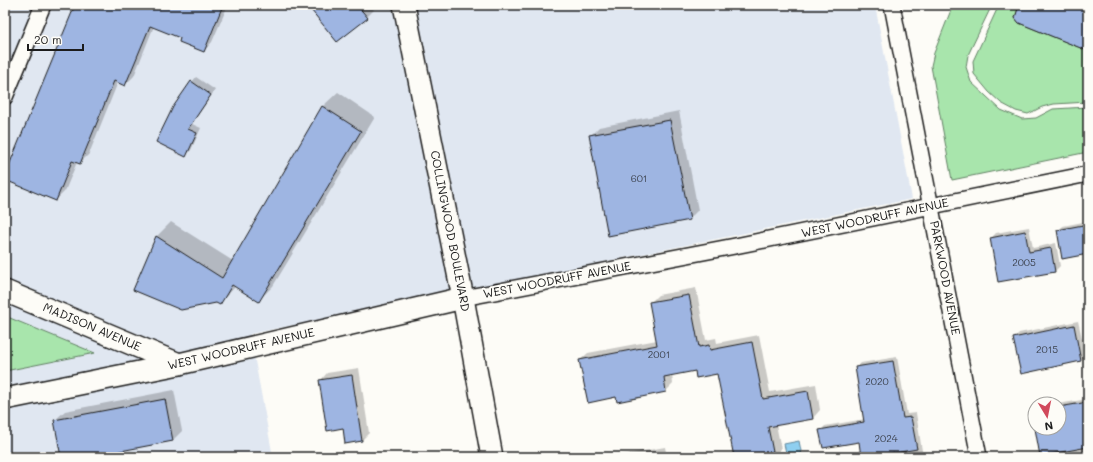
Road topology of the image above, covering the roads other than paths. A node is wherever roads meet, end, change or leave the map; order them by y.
1 (43, 5) edge
2 (404, 5) edge
3 (892, 5) edge
4 (5, 97) edge
5 (1088, 174) edge
6 (931, 206) junction
7 (5, 291) edge
8 (463, 298) junction
9 (179, 364) junction
10 (5, 399) edge
11 (492, 457) edge
12 (979, 457) edge

1 - 4 street
2 - 8 street, COLLINGWOOD BOULEVARD
3 - 6 street, PARKWOOD AVENUE
5 - 6 street, WEST WOODRUFF AVENUE
6 - 8 street, WEST WOODRUFF AVENUE
6 - 12 street, PARKWOOD AVENUE
7 - 9 street, MADISON AVENUE
8 - 9 street, WEST WOODRUFF AVENUE
8 - 11 street, COLLINGWOOD BOULEVARD
9 - 10 street, WEST WOODRUFF AVENUE

